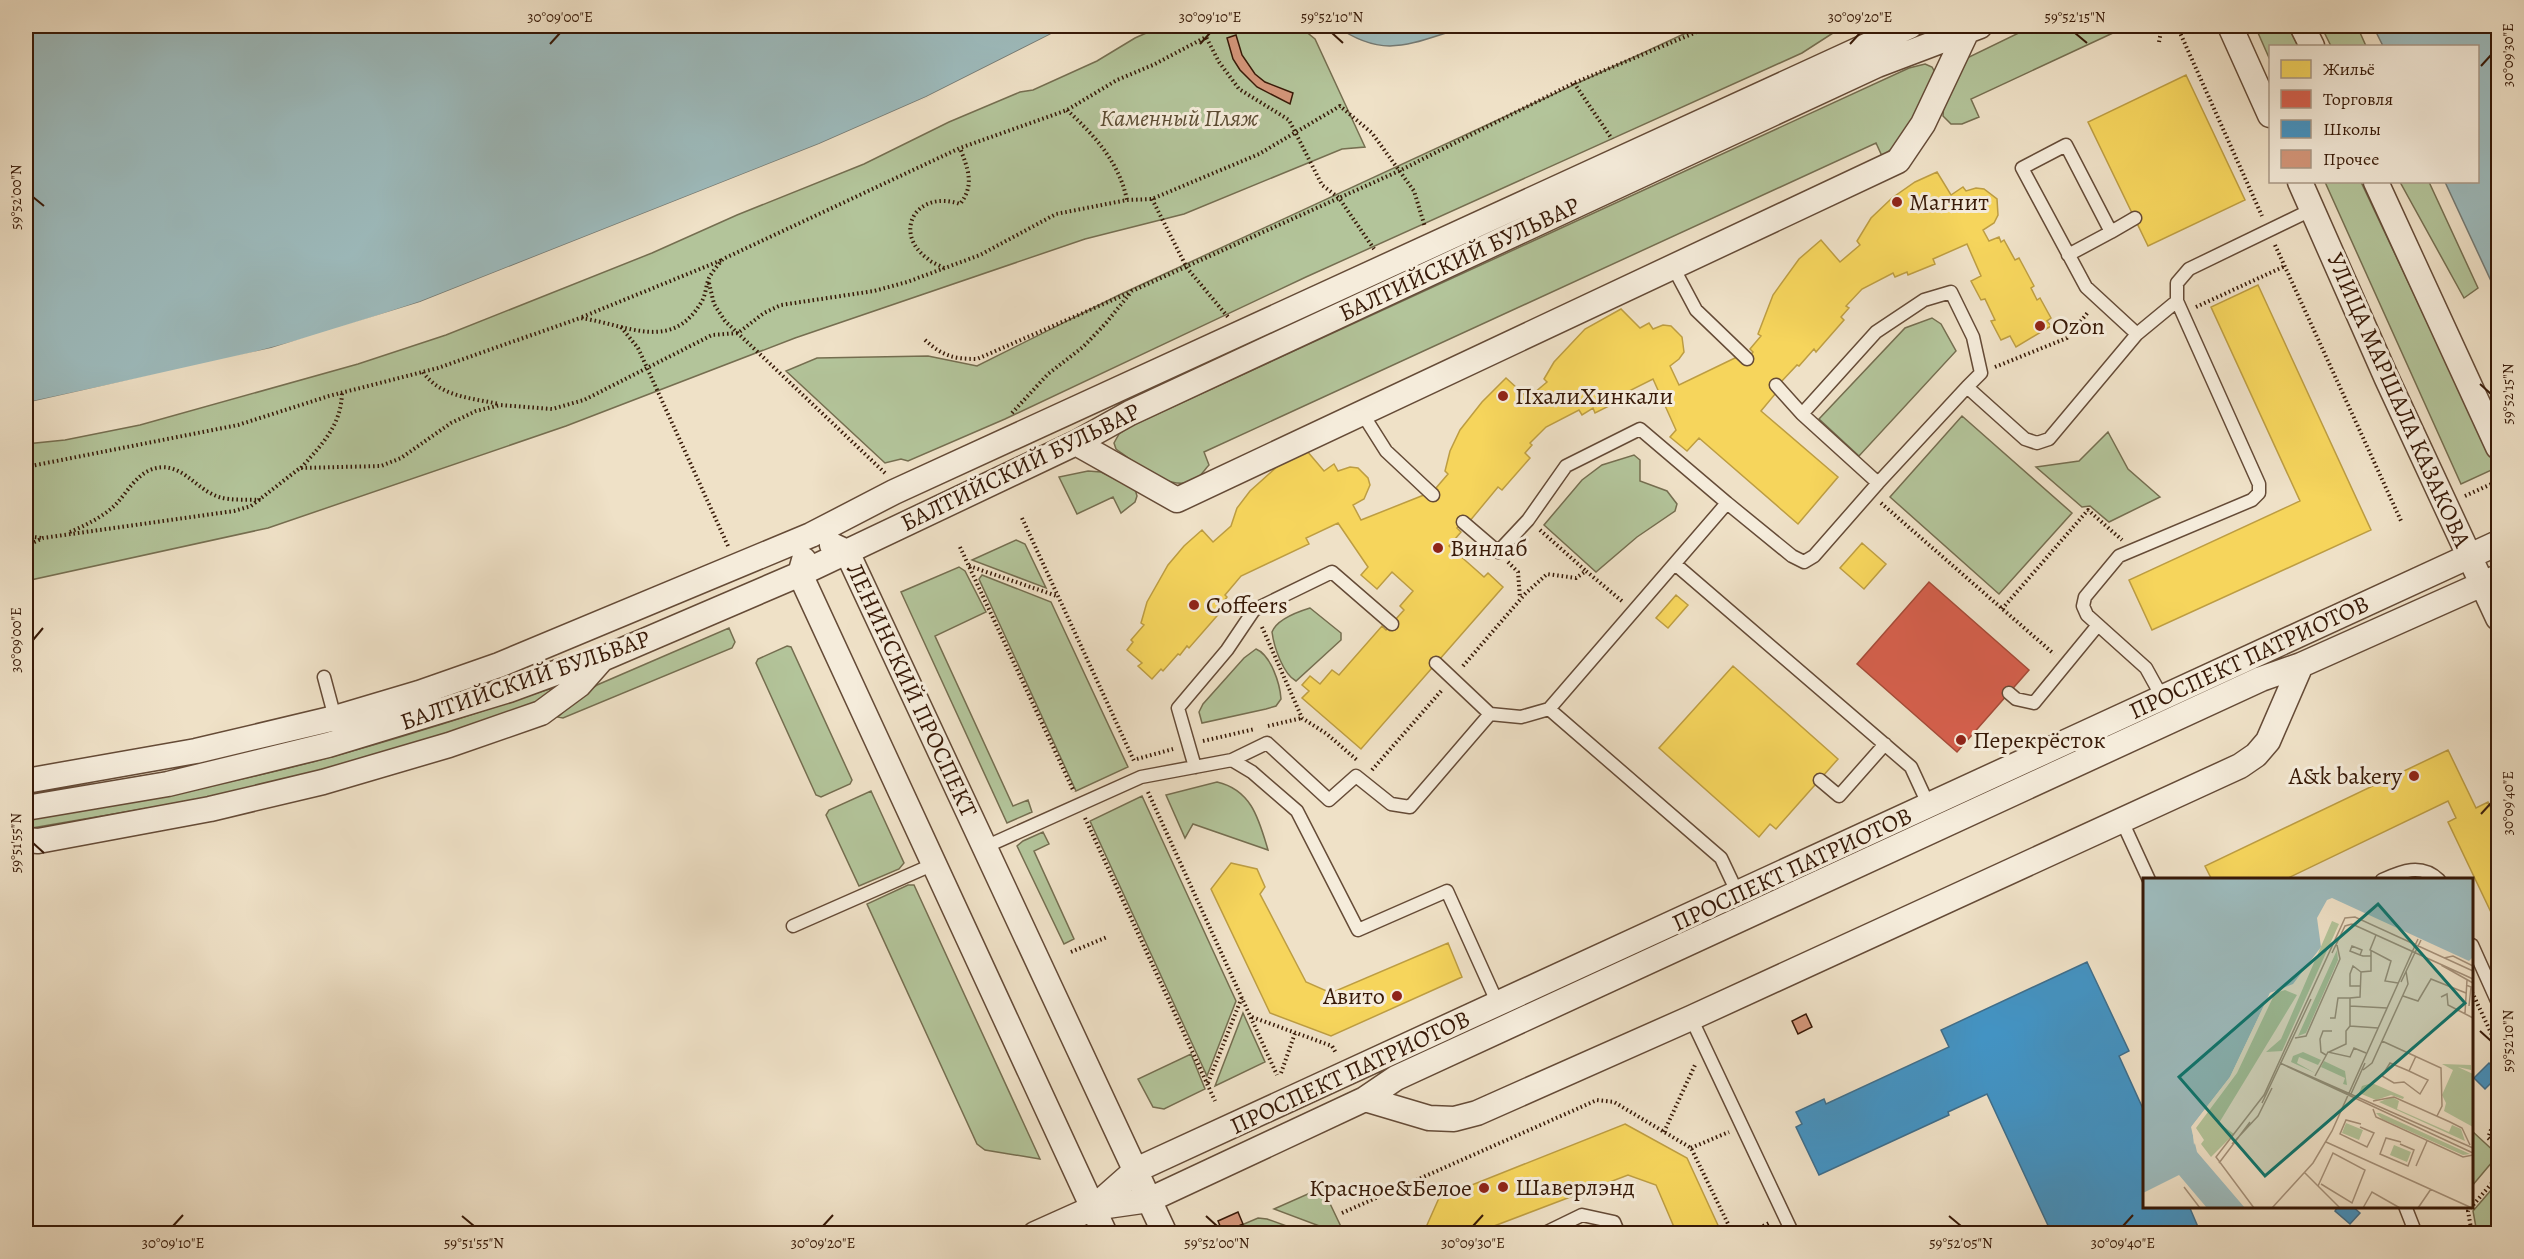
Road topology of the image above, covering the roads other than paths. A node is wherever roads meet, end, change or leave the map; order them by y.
1 (1910, 26) edge
2 (2230, 26) edge
3 (2302, 26) edge
4 (1973, 28) edge
5 (2312, 45) edge
6 (2269, 111) edge
7 (2300, 183) edge
8 (2376, 183) edge
9 (2313, 209) junction
10 (2135, 218) dead end
11 (2111, 232) junction
12 (2068, 255) junction
13 (1673, 267) junction
14 (2177, 301) junction
15 (2137, 334) junction
16 (1747, 359) dead end
17 (1776, 385) dead end
18 (1967, 387) junction
19 (1362, 413) junction
20 (1802, 414) junction
21 (1076, 443) junction
22 (2499, 447) edge
23 (1874, 488) junction
24 (1433, 495) dead end
25 (1727, 503) junction
26 (1463, 522) dead end
27 (811, 535) junction
28 (2499, 543) edge
29 (847, 552) junction
30 (2470, 556) junction
31 (1675, 564) junction
32 (800, 574) junction
33 (2491, 581) edge
34 (2499, 618) edge
35 (1392, 624) dead end
36 (2098, 625) junction
37 (602, 659) junction
38 (1436, 663) dead end
39 (2301, 665) junction
40 (324, 677) dead end
41 (2009, 693) dead end
42 (2162, 698) junction
43 (1549, 709) junction
44 (1490, 714) junction
45 (335, 718) junction
46 (1885, 744) junction
47 (1232, 760) junction
48 (1195, 767) junction
49 (1820, 780) dead end
50 (26, 781) edge
51 (1929, 806) junction
52 (26, 808) edge
53 (2121, 819) junction
54 (26, 840) edge
55 (985, 847) junction
56 (934, 864) junction
57 (2149, 878) edge
58 (2384, 878) edge
59 (2438, 878) edge
60 (1738, 894) junction
61 (793, 926) dead end
62 (2473, 947) edge
63 (2499, 1003) edge
64 (1498, 1004) junction
65 (1691, 1018) junction
66 (1365, 1099) junction
67 (1136, 1170) junction
68 (1149, 1200) junction
69 (1093, 1208) junction
70 (2406, 1208) edge
71 (1035, 1233) edge
72 (1105, 1233) edge
73 (1165, 1233) edge
74 (1543, 1233) edge
75 (1619, 1233) edge
76 (1793, 1233) edge
77 (2416, 1233) edge

1 - 27 street, БАЛТИЙСКИЙ БУЛЬВАР
2 - 6 street
3 - 5 street
4 - 13 street
4 - 21 street, БАЛТИЙСКИЙ БУЛЬВАР
7 - 9 street, УЛИЦА МАРШАЛА КАЗАКОВА
8 - 22 street
9 - 14 lane
9 - 30 street, УЛИЦА МАРШАЛА КАЗАКОВА
10 - 11 lane
11 - 12 lane
11 - 12 lane
12 - 15 lane
13 - 16 lane
13 - 19 street
14 - 15 lane
14 - 36 lane
15 - 18 lane
17 - 20 lane
18 - 20 lane
18 - 23 lane
19 - 21 street
19 - 24 lane
20 - 23 lane
21 - 29 street, БАЛТИЙСКИЙ БУЛЬВАР
23 - 25 lane
25 - 26 lane
25 - 31 lane
27 - 29 street, ЛЕНИНСКИЙ ПРОСПЕКТ
27 - 32 street
27 - 45 street, БАЛТИЙСКИЙ БУЛЬВАР
28 - 30 street, ПРОСПЕКТ ПАТРИОТОВ
29 - 32 street, БАЛТИЙСКИЙ БУЛЬВАР
29 - 55 street, ЛЕНИНСКИЙ ПРОСПЕКТ
30 - 33 street, УЛИЦА МАРШАЛА КАЗАКОВА
30 - 42 street, ПРОСПЕКТ ПАТРИОТОВ
31 - 43 lane
31 - 46 lane
32 - 37 street, БАЛТИЙСКИЙ БУЛЬВАР
32 - 56 street
33 - 34 street, УЛИЦА МАРШАЛА КАЗАКОВА
33 - 39 street, ПРОСПЕКТ ПАТРИОТОВ
35 - 48 lane
36 - 41 lane
36 - 42 lane
37 - 52 street, БАЛТИЙСКИЙ БУЛЬВАР
37 - 54 street
38 - 44 lane
39 - 53 street
39 - 66 street, ПРОСПЕКТ ПАТРИОТОВ
40 - 45 lane
42 - 51 street, ПРОСПЕКТ ПАТРИОТОВ
43 - 44 lane
43 - 60 lane
44 - 47 lane
45 - 50 street, БАЛТИЙСКИЙ БУЛЬВАР
46 - 49 lane
46 - 51 lane
47 - 48 lane
47 - 64 lane
48 - 55 lane
51 - 60 street, ПРОСПЕКТ ПАТРИОТОВ
53 - 57 lane
53 - 65 street
55 - 67 street, ЛЕНИНСКИЙ ПРОСПЕКТ
56 - 61 lane
56 - 69 street
58 - 59 lane
60 - 64 street, ПРОСПЕКТ ПАТРИОТОВ
62 - 63 lane
64 - 67 street, ПРОСПЕКТ ПАТРИОТОВ
65 - 66 street
65 - 76 lane
66 - 68 street, ПРОСПЕКТ ПАТРИОТОВ
67 - 68 street, ЛЕНИНСКИЙ ПРОСПЕКТ
67 - 69 street, ПРОСПЕКТ ПАТРИОТОВ
68 - 69 street, ПРОСПЕКТ ПАТРИОТОВ
68 - 73 street, ЛЕНИНСКИЙ ПРОСПЕКТ
69 - 71 street, ПРОСПЕКТ ПАТРИОТОВ
69 - 72 street
70 - 77 lane
74 - 75 lane

